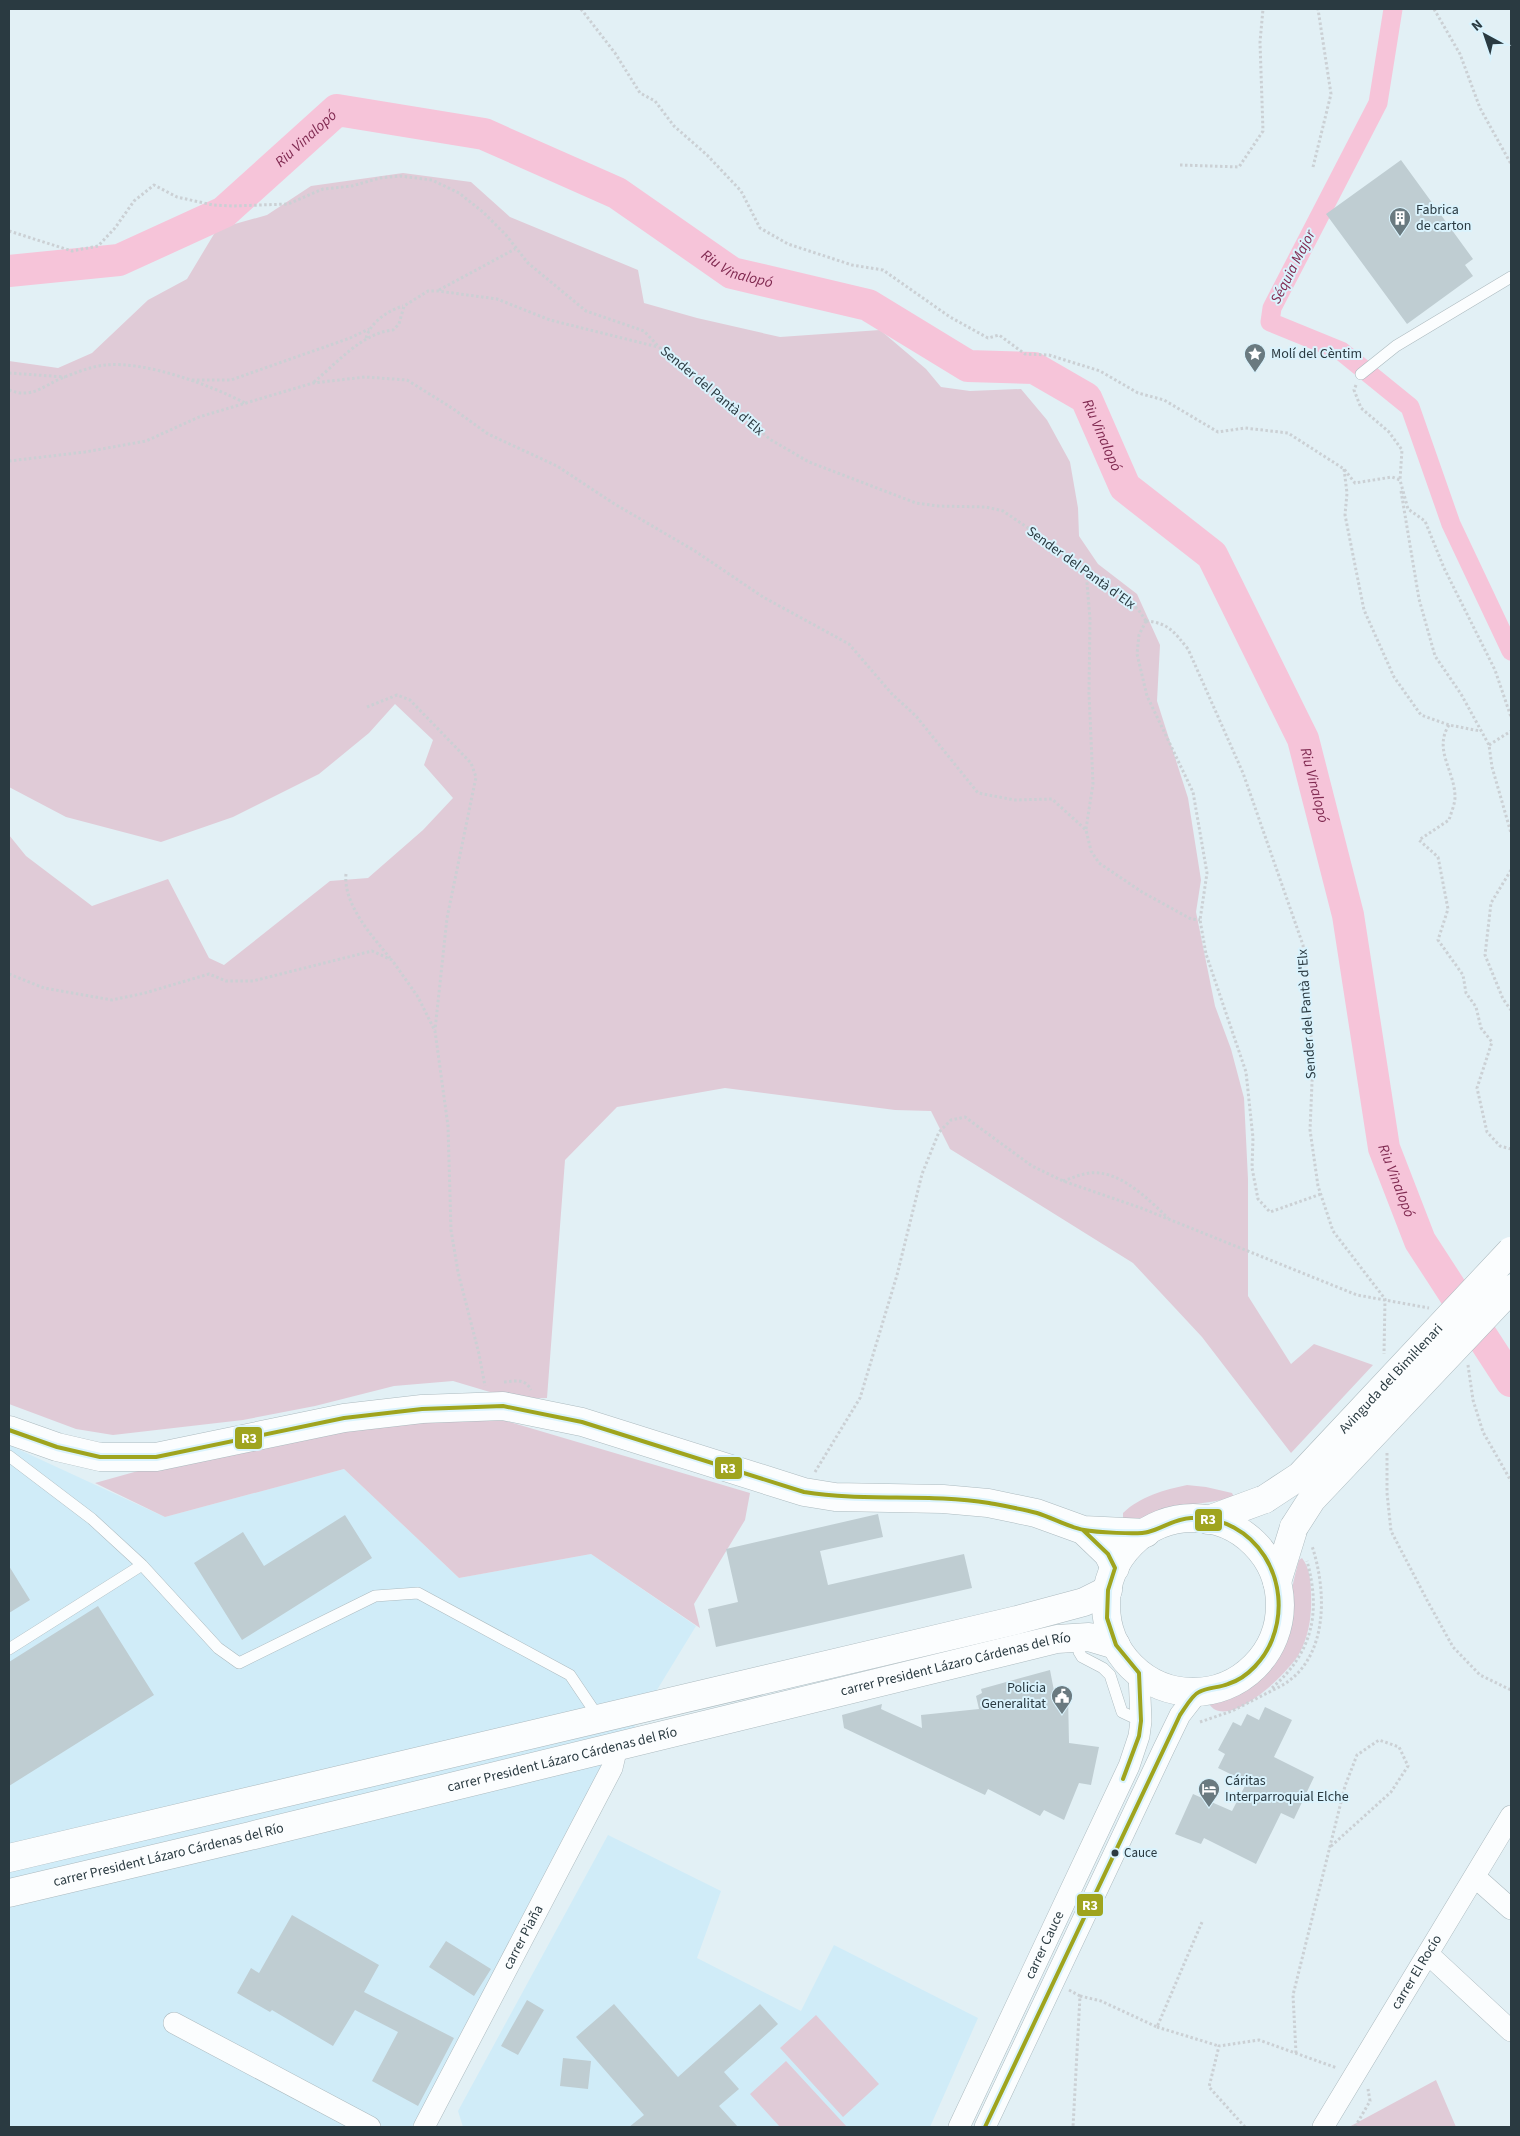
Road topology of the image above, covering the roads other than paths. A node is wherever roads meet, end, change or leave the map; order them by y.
1 (1511, 277) edge
2 (1360, 374) road end
3 (1511, 1252) edge
4 (1511, 1289) edge
5 (9, 1430) edge
6 (9, 1456) edge
7 (1208, 1520) junction
8 (1083, 1530) junction
9 (1146, 1533) junction
10 (142, 1565) junction
11 (1112, 1579) junction
12 (1277, 1582) junction
13 (1076, 1637) junction
14 (22, 1640) junction
15 (9, 1645) edge
16 (1116, 1645) junction
17 (9, 1649) edge
18 (1140, 1674) junction
19 (1198, 1692) junction
20 (600, 1720) junction
21 (1142, 1721) junction
22 (617, 1747) junction
23 (1511, 1816) edge
24 (9, 1858) edge
25 (1475, 1877) junction
26 (9, 1892) edge
27 (1511, 1910) edge
28 (1428, 1954) junction
29 (174, 2023) dead end
30 (1511, 2031) edge
31 (370, 2127) edge
32 (424, 2127) edge
33 (959, 2127) edge
34 (985, 2127) edge
35 (1323, 2127) edge

1 - 2 lane
3 - 7 main road, Avinguda del Bimil·lenari, bridge
4 - 12 main road, Avinguda del Bimil·lenari, bridge
5 - 8 main road
6 - 10 lane
7 - 9 main road
7 - 12 main road
8 - 9 main road
8 - 11 main road
9 - 11 main road
10 - 14 lane
10 - 20 lane
11 - 16 main road
11 - 20 main road, carrer President Lázaro Cárdenas del Río
12 - 19 main road
13 - 16 main road, carrer President Lázaro Cárdenas del Río
13 - 21 lane
13 - 22 main road, carrer President Lázaro Cárdenas del Río
14 - 15 lane
14 - 17 lane
16 - 18 main road
18 - 19 main road
18 - 21 street, carrer Cauce
19 - 34 street, carrer Cauce
20 - 24 main road, carrer President Lázaro Cárdenas del Río
21 - 33 street, carrer Cauce
22 - 26 main road, carrer President Lázaro Cárdenas del Río
22 - 32 street, carrer Piaña
23 - 25 street, carrer El Rocío
25 - 27 street
25 - 28 street, carrer El Rocío
28 - 30 street
28 - 35 street, carrer El Rocío
29 - 31 street

